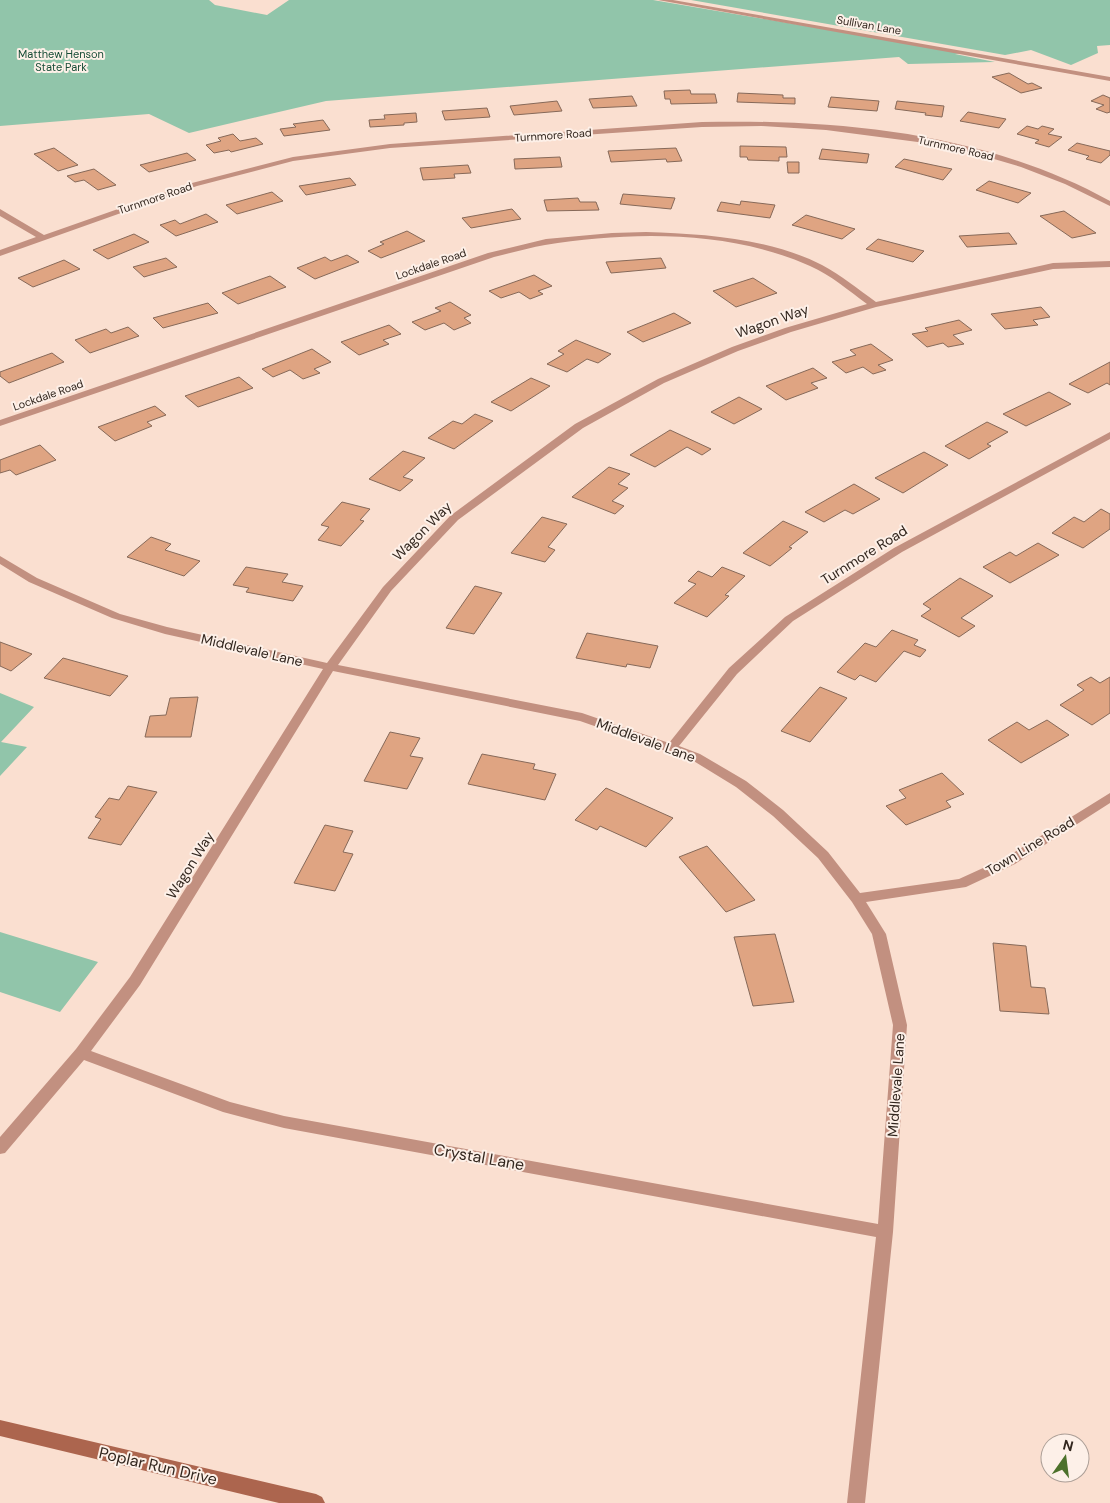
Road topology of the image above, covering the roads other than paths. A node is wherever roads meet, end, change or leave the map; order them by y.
1 (661, 0) edge
2 (1110, 79) edge
3 (1110, 204) edge
4 (0, 212) edge
5 (43, 238) junction
6 (0, 253) edge
7 (1110, 264) edge
8 (874, 304) junction
9 (0, 423) edge
10 (1110, 435) edge
11 (0, 559) edge
12 (330, 667) junction
13 (670, 748) junction
14 (1110, 797) edge
15 (857, 898) junction
16 (81, 1053) junction
17 (0, 1148) edge
18 (885, 1232) junction
19 (0, 1428) edge
20 (316, 1503) edge
21 (856, 1503) edge

1 - 2 street, Sullivan Lane
3 - 5 street, Turnmore Road
4 - 5 street
5 - 6 street, Turnmore Road
7 - 8 street, Wagon Way
8 - 9 street, Lockdale Road
8 - 12 street, Wagon Way
10 - 13 street, Turnmore Road
11 - 12 street, Middlevale Lane
12 - 13 street, Middlevale Lane
12 - 16 street, Wagon Way
13 - 15 street, Middlevale Lane
14 - 15 street, Town Line Road
15 - 18 street, Middlevale Lane
16 - 17 street, Wagon Way
16 - 18 street, Crystal Lane
18 - 21 street, Middlevale Lane
19 - 20 street, Poplar Run Drive

